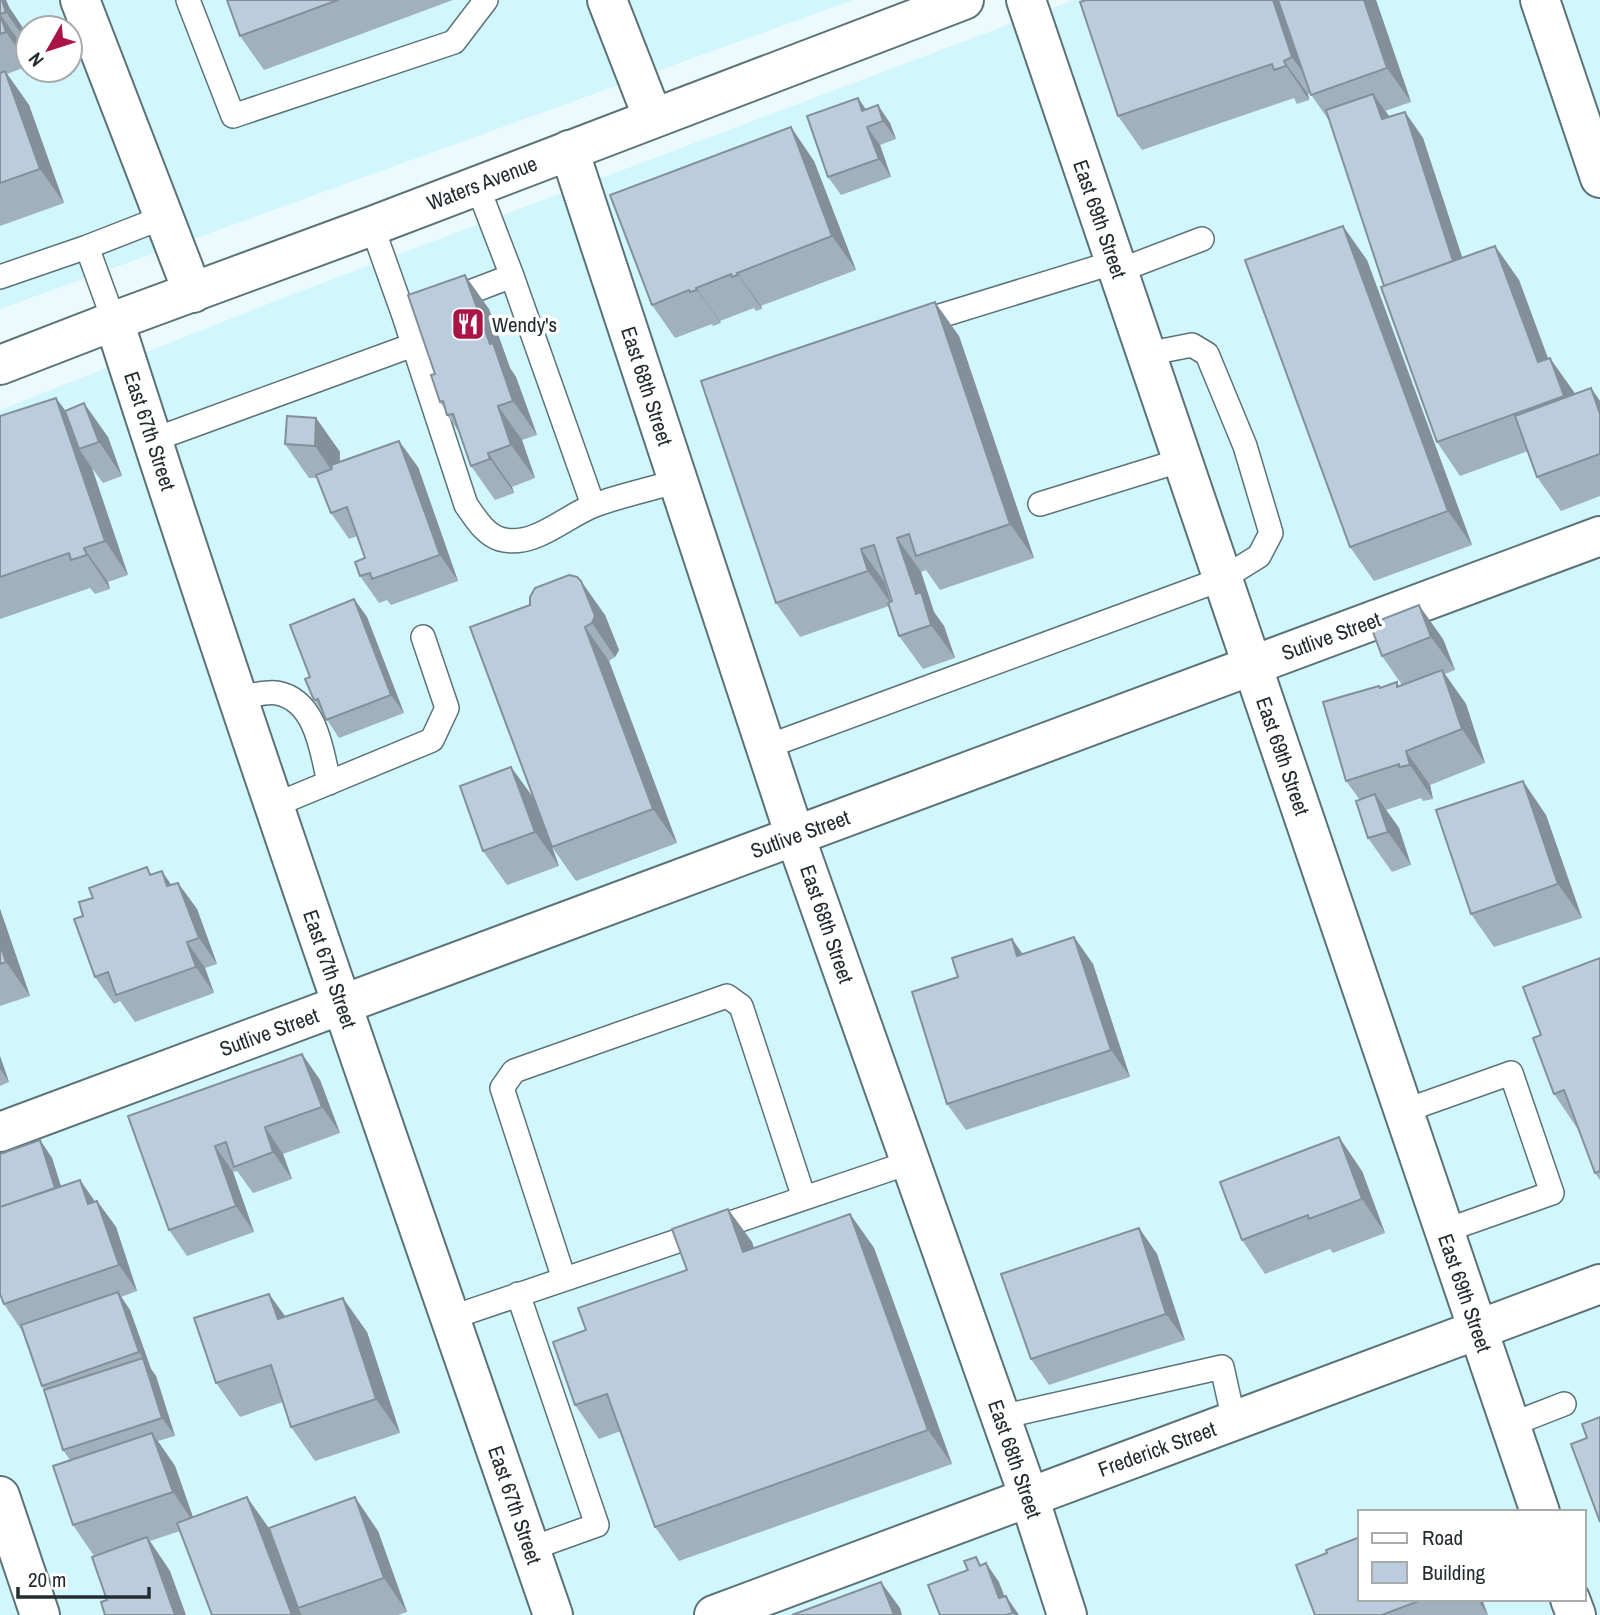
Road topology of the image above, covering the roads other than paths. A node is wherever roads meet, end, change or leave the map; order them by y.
1 (80, 0) edge
2 (188, 0) edge
3 (486, 0) edge
4 (607, 0) edge
5 (964, 0) edge
6 (1026, 0) edge
7 (1540, 0) edge
8 (653, 118) junction
9 (569, 150) junction
10 (1600, 178) edge
11 (477, 185) junction
12 (164, 217) junction
13 (372, 226) junction
14 (1202, 239) dead end
15 (87, 247) junction
16 (1116, 266) junction
17 (0, 276) edge
18 (512, 276) junction
19 (192, 293) junction
20 (404, 316) junction
21 (114, 321) junction
22 (912, 324) edge
23 (413, 345) junction
24 (1146, 354) junction
25 (0, 365) edge
26 (153, 440) junction
27 (1182, 460) junction
28 (678, 481) junction
29 (1040, 504) dead end
30 (593, 505) junction
31 (1600, 536) edge
32 (1222, 579) junction
33 (423, 637) dead end
34 (1252, 665) junction
35 (239, 698) junction
36 (766, 747) junction
37 (329, 783) junction
38 (275, 805) junction
39 (796, 836) junction
40 (341, 1005) junction
41 (1404, 1111) junction
42 (0, 1132) edge
43 (911, 1162) junction
44 (804, 1198) junction
45 (1444, 1231) junction
46 (564, 1279) junction
47 (1600, 1283) edge
48 (518, 1294) junction
49 (450, 1318) junction
50 (1478, 1329) junction
51 (1564, 1404) dead end
52 (1000, 1417) junction
53 (1234, 1421) junction
54 (1510, 1425) junction
55 (0, 1496) edge
56 (1029, 1497) junction
57 (1539, 1510) edge
58 (530, 1549) junction
59 (40, 1615) edge
60 (552, 1615) edge
61 (714, 1615) edge
62 (1067, 1615) edge

1 - 12 street
2 - 3 lane
4 - 8 street
5 - 8 street, Waters Avenue
6 - 16 street, East 69th Street
7 - 10 street
8 - 9 street, Waters Avenue
9 - 11 street, Waters Avenue
9 - 28 street, East 68th Street
11 - 13 street, Waters Avenue
11 - 18 lane
12 - 15 lane
12 - 19 street
13 - 19 street, Waters Avenue
13 - 20 lane
14 - 16 lane
15 - 17 lane
15 - 21 lane
16 - 22 lane
16 - 24 street, East 69th Street
18 - 20 lane
18 - 30 lane
19 - 21 street, Waters Avenue
20 - 23 lane
21 - 25 street, Waters Avenue
21 - 26 street, East 67th Street
23 - 26 lane
23 - 30 lane
24 - 27 street, East 69th Street
24 - 32 lane
26 - 35 street, East 67th Street
27 - 29 lane
27 - 32 street, East 69th Street
28 - 30 lane
28 - 36 street, East 68th Street
31 - 34 street, Sutlive Street
32 - 34 street, East 69th Street
32 - 36 lane
33 - 37 lane
34 - 39 street, Sutlive Street
34 - 41 street, East 69th Street
35 - 37 lane
35 - 38 street, East 67th Street
36 - 39 street, East 68th Street
37 - 38 lane
38 - 40 street, East 67th Street
39 - 40 street, Sutlive Street
39 - 43 street, East 68th Street
40 - 42 street, Sutlive Street
40 - 49 street, East 67th Street
41 - 45 street, East 69th Street
41 - 45 lane
43 - 44 lane
43 - 52 street, East 68th Street
44 - 46 lane
44 - 46 lane
45 - 50 street, East 69th Street
46 - 48 lane
47 - 50 street, Frederick Street
48 - 49 lane
48 - 58 lane
49 - 58 street, East 67th Street
50 - 53 street, Frederick Street
50 - 54 street, East 69th Street
51 - 54 lane
52 - 53 lane
52 - 56 street, East 68th Street
53 - 56 street, Frederick Street
54 - 57 street, East 69th Street
55 - 59 street
56 - 61 street, Frederick Street
56 - 62 street, East 68th Street
58 - 60 street, East 67th Street

